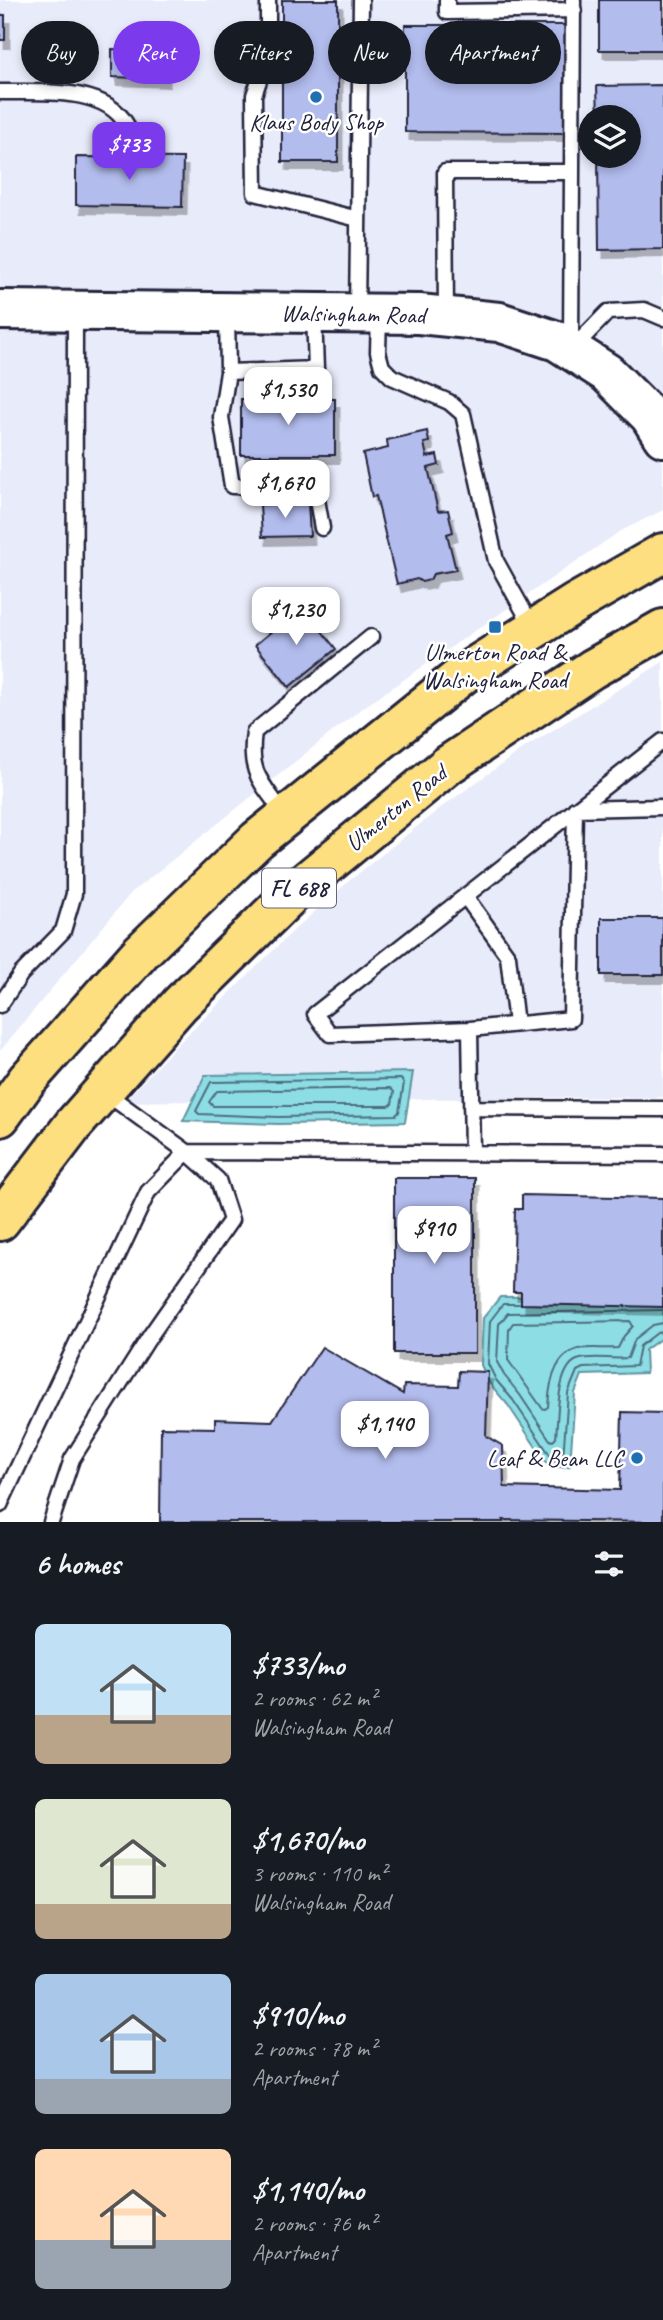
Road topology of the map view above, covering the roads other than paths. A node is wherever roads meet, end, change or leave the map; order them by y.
1 (268, 0) edge
2 (361, 0) edge
3 (447, 0) edge
4 (501, 5) edge
5 (574, 5) edge
6 (0, 92) edge
7 (130, 145) dead end
8 (572, 172) junction
9 (358, 219) junction
10 (0, 310) edge
11 (75, 311) junction
12 (227, 312) junction
13 (314, 313) junction
14 (368, 313) junction
15 (446, 316) junction
16 (663, 318) edge
17 (571, 350) junction
18 (228, 372) junction
19 (663, 437) edge
20 (322, 528) dead end
21 (663, 553) edge
22 (534, 629) junction
23 (663, 629) edge
24 (371, 637) dead end
25 (663, 741) edge
26 (663, 807) edge
27 (575, 809) junction
28 (286, 817) junction
29 (465, 896) junction
30 (0, 1005) edge
31 (516, 1024) junction
32 (470, 1029) junction
33 (103, 1091) junction
34 (471, 1108) junction
35 (663, 1109) edge
36 (0, 1116) edge
37 (187, 1152) junction
38 (472, 1153) junction
39 (663, 1154) edge
40 (0, 1221) edge
41 (0, 1505) edge
42 (51, 1522) edge

1 - 9 lane
2 - 9 lane
3 - 4 lane
4 - 5 lane
5 - 8 lane
6 - 7 lane
8 - 15 lane
8 - 17 lane
9 - 14 lane
10 - 11 street, Walsingham Road
11 - 12 street, Walsingham Road
11 - 30 lane
12 - 13 street, Walsingham Road
12 - 18 lane
13 - 14 street, Walsingham Road
13 - 18 lane
14 - 15 street, Walsingham Road
14 - 22 lane
15 - 17 street, Walsingham Road
16 - 17 lane
17 - 19 street, Walsingham Road
18 - 20 lane
21 - 22 main road, FL 688
22 - 28 main road, FL 688
23 - 33 main road, Ulmerton Road / FL 688
24 - 28 lane
25 - 27 lane
26 - 27 lane
27 - 29 lane
27 - 31 lane
28 - 36 main road, FL 688
29 - 31 lane
29 - 32 lane
31 - 32 lane
32 - 34 lane
33 - 37 lane
33 - 40 main road, Ulmerton Road / FL 688
34 - 35 lane
34 - 38 lane
37 - 38 lane
37 - 41 lane
37 - 42 lane
38 - 39 lane

